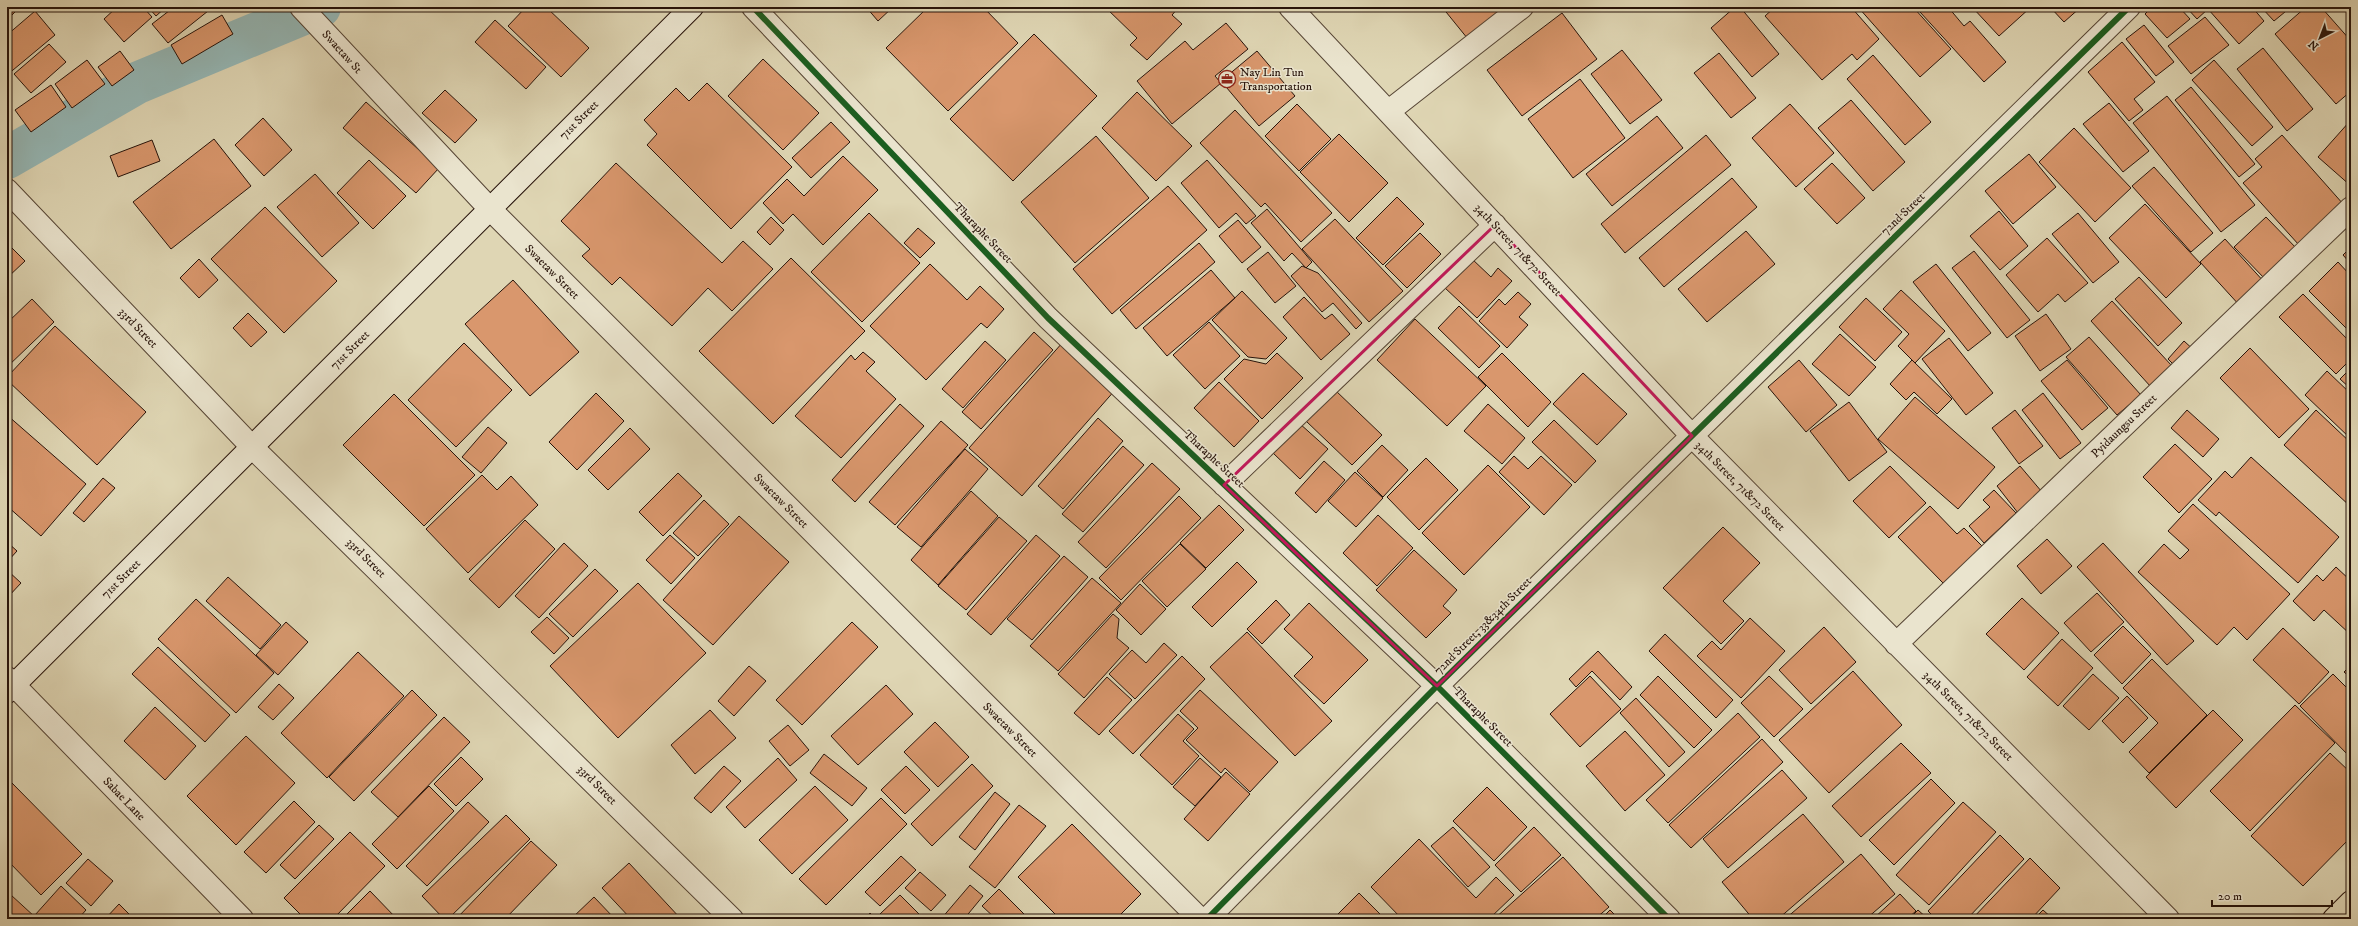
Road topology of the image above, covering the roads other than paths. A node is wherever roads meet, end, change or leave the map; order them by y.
1 (301, 7) edge
2 (692, 7) edge
3 (753, 7) edge
4 (1290, 7) edge
5 (1522, 7) edge
6 (2129, 7) edge
7 (366, 79) joint
8 (1389, 111) junction
9 (7, 190) edge
10 (2351, 208) edge
11 (490, 209) junction
12 (1495, 225) junction
13 (1692, 436) junction
14 (254, 448) junction
15 (1224, 485) junction
16 (1896, 644) junction
17 (9, 685) edge
18 (1437, 686) junction
19 (2351, 902) edge
20 (242, 919) edge
21 (732, 919) edge
22 (1200, 919) edge
23 (1207, 919) edge
24 (1669, 919) edge
25 (2168, 919) edge
26 (2334, 919) edge

1 - 7 street, Swaetaw St
2 - 11 street, 71st Street
3 - 15 street, Tharaphe Street
4 - 8 street, 34th Street, 71&72 Street
5 - 8 street
6 - 13 street, 72nd Street
7 - 11 street, Swaetaw Street
8 - 12 street, 34th Street, 71&72 Street
9 - 14 street, 33rd Street
10 - 16 street, Pyidaungsu Street
11 - 14 street, 71st Street
11 - 22 street, Swaetaw Street
12 - 13 street, 34th Street, 71&72 Street
12 - 15 street
13 - 16 street, 34th Street, 71&72 Street
13 - 18 street, 72nd Street, 33&34th Street
14 - 17 street, 71st Street
14 - 21 street, 33rd Street
15 - 18 street, Tharaphe Street
16 - 25 street, 34th Street, 71&72 Street
17 - 20 street, Sabae Lane
18 - 23 street, 72nd Street, 33&34th Street
18 - 24 street, Tharaphe Street
19 - 26 main road

